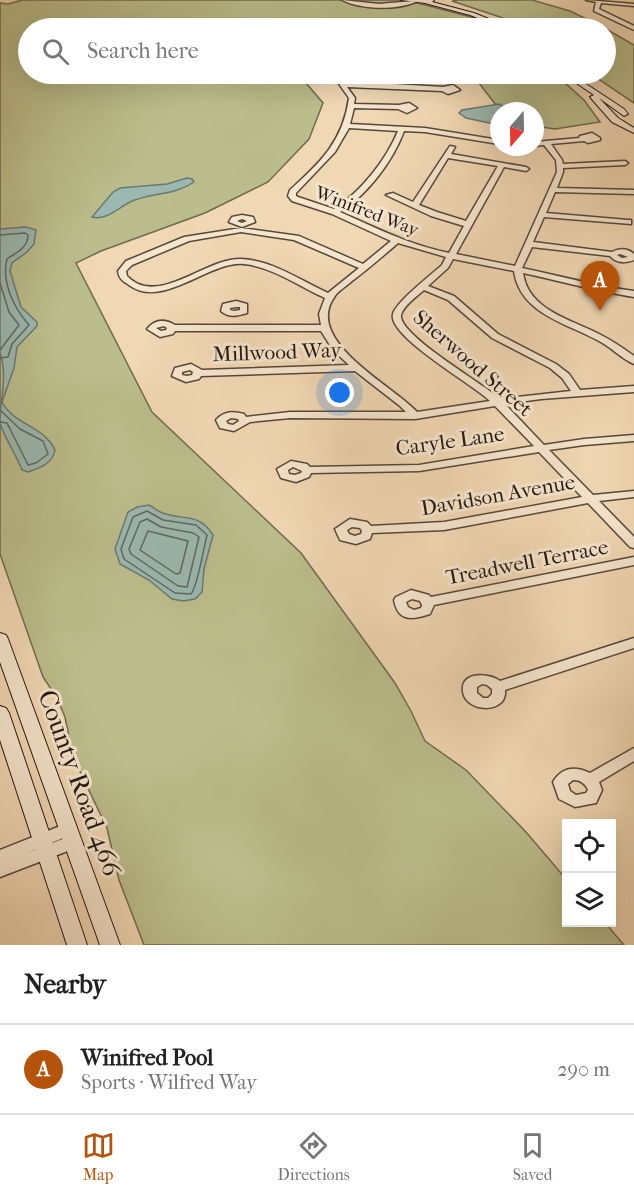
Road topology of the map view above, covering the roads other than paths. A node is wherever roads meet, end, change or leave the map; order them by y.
1 (344, 0) edge
2 (404, 0) edge
3 (436, 0) edge
4 (588, 0) edge
5 (429, 1) edge
6 (599, 1) edge
7 (414, 2) junction
8 (634, 5) edge
9 (392, 6) junction
10 (482, 18) edge
11 (492, 18) edge
12 (613, 18) edge
13 (616, 19) edge
14 (634, 28) edge
15 (581, 84) edge
16 (590, 84) edge
17 (342, 85) joint
18 (442, 90) dead end
19 (589, 90) junction
20 (351, 106) junction
21 (399, 107) dead end
22 (633, 110) edge
23 (624, 114) junction
24 (634, 124) edge
25 (348, 126) junction
26 (402, 129) junction
27 (634, 130) edge
28 (584, 139) dead end
29 (490, 141) edge
30 (547, 144) joint
31 (452, 147) dead end
32 (448, 156) junction
33 (634, 162) edge
34 (502, 165) junction
35 (561, 166) junction
36 (526, 169) dead end
37 (553, 190) junction
38 (634, 192) edge
39 (390, 195) dead end
40 (414, 206) junction
41 (335, 212) junction
42 (542, 215) junction
43 (632, 222) edge
44 (468, 224) junction
45 (397, 240) junction
46 (528, 244) junction
47 (613, 254) dead end
48 (450, 256) junction
49 (363, 267) junction
50 (518, 269) junction
51 (579, 282) junction
52 (422, 287) junction
53 (634, 288) edge
54 (634, 294) edge
55 (329, 297) junction
56 (234, 314) dead end
57 (172, 328) dead end
58 (233, 328) junction
59 (324, 328) junction
60 (634, 361) edge
61 (356, 368) junction
62 (199, 373) dead end
63 (634, 389) edge
64 (576, 392) junction
65 (497, 402) junction
66 (415, 416) junction
67 (244, 420) dead end
68 (634, 438) edge
69 (541, 448) junction
70 (307, 470) dead end
71 (634, 494) edge
72 (591, 499) junction
73 (368, 531) dead end
74 (634, 544) edge
75 (634, 561) edge
76 (428, 602) dead end
77 (0, 639) edge
78 (634, 643) edge
79 (498, 687) dead end
80 (0, 712) edge
81 (634, 754) edge
82 (590, 780) dead end
83 (70, 836) junction
84 (44, 846) junction
85 (0, 857) edge
86 (0, 870) edge
87 (77, 945) edge
88 (110, 945) edge

1 - 9 street
2 - 7 main road
2 - 9 street
3 - 11 main road
4 - 6 street
5 - 7 main road
5 - 10 main road
6 - 8 street
6 - 12 street
7 - 9 street
13 - 14 street
15 - 19 main road
16 - 22 main road
17 - 18 street
17 - 20 street
19 - 23 main road
19 - 27 main road
20 - 21 street
20 - 25 street, Winifred Way
22 - 23 main road
23 - 24 main road
25 - 26 street
25 - 41 street, Winifred Way
26 - 29 street
26 - 41 street
28 - 30 street
30 - 35 street
31 - 32 street
32 - 34 street
32 - 40 street
33 - 35 street
34 - 36 street
34 - 44 street, Sherwood Street
35 - 37 street
37 - 38 street
37 - 42 street
39 - 40 street
40 - 44 street
41 - 45 street, Winifred Way
42 - 43 street
42 - 46 street
44 - 48 street, Sherwood Street
45 - 48 street, Winifred Way
45 - 49 street
46 - 47 street
46 - 50 street
48 - 50 street, Winifred Way
48 - 52 street, Sherwood Street
49 - 55 street
49 - 55 street
50 - 51 street, Winifred Way
50 - 60 street
51 - 53 street
51 - 54 street
52 - 64 street
52 - 65 street, Sherwood Street
55 - 59 street
56 - 58 street
57 - 58 street
58 - 59 street
59 - 61 street
61 - 62 street, Millwood Way
61 - 66 street
63 - 64 street
64 - 65 street
65 - 66 street
65 - 69 street, Sherwood Street
66 - 67 street
68 - 69 street, Caryle Lane
69 - 70 street, Caryle Lane
69 - 72 street, Sherwood Street
71 - 72 street, Davidson Avenue
72 - 73 street, Davidson Avenue
72 - 74 street, Sherwood Street
75 - 76 street, Treadwell Terrace
77 - 83 main road, County Road 466
78 - 79 street
80 - 84 main road
81 - 82 street
83 - 84 street
83 - 88 main road, County Road 466
84 - 85 street
84 - 86 street
84 - 87 main road

